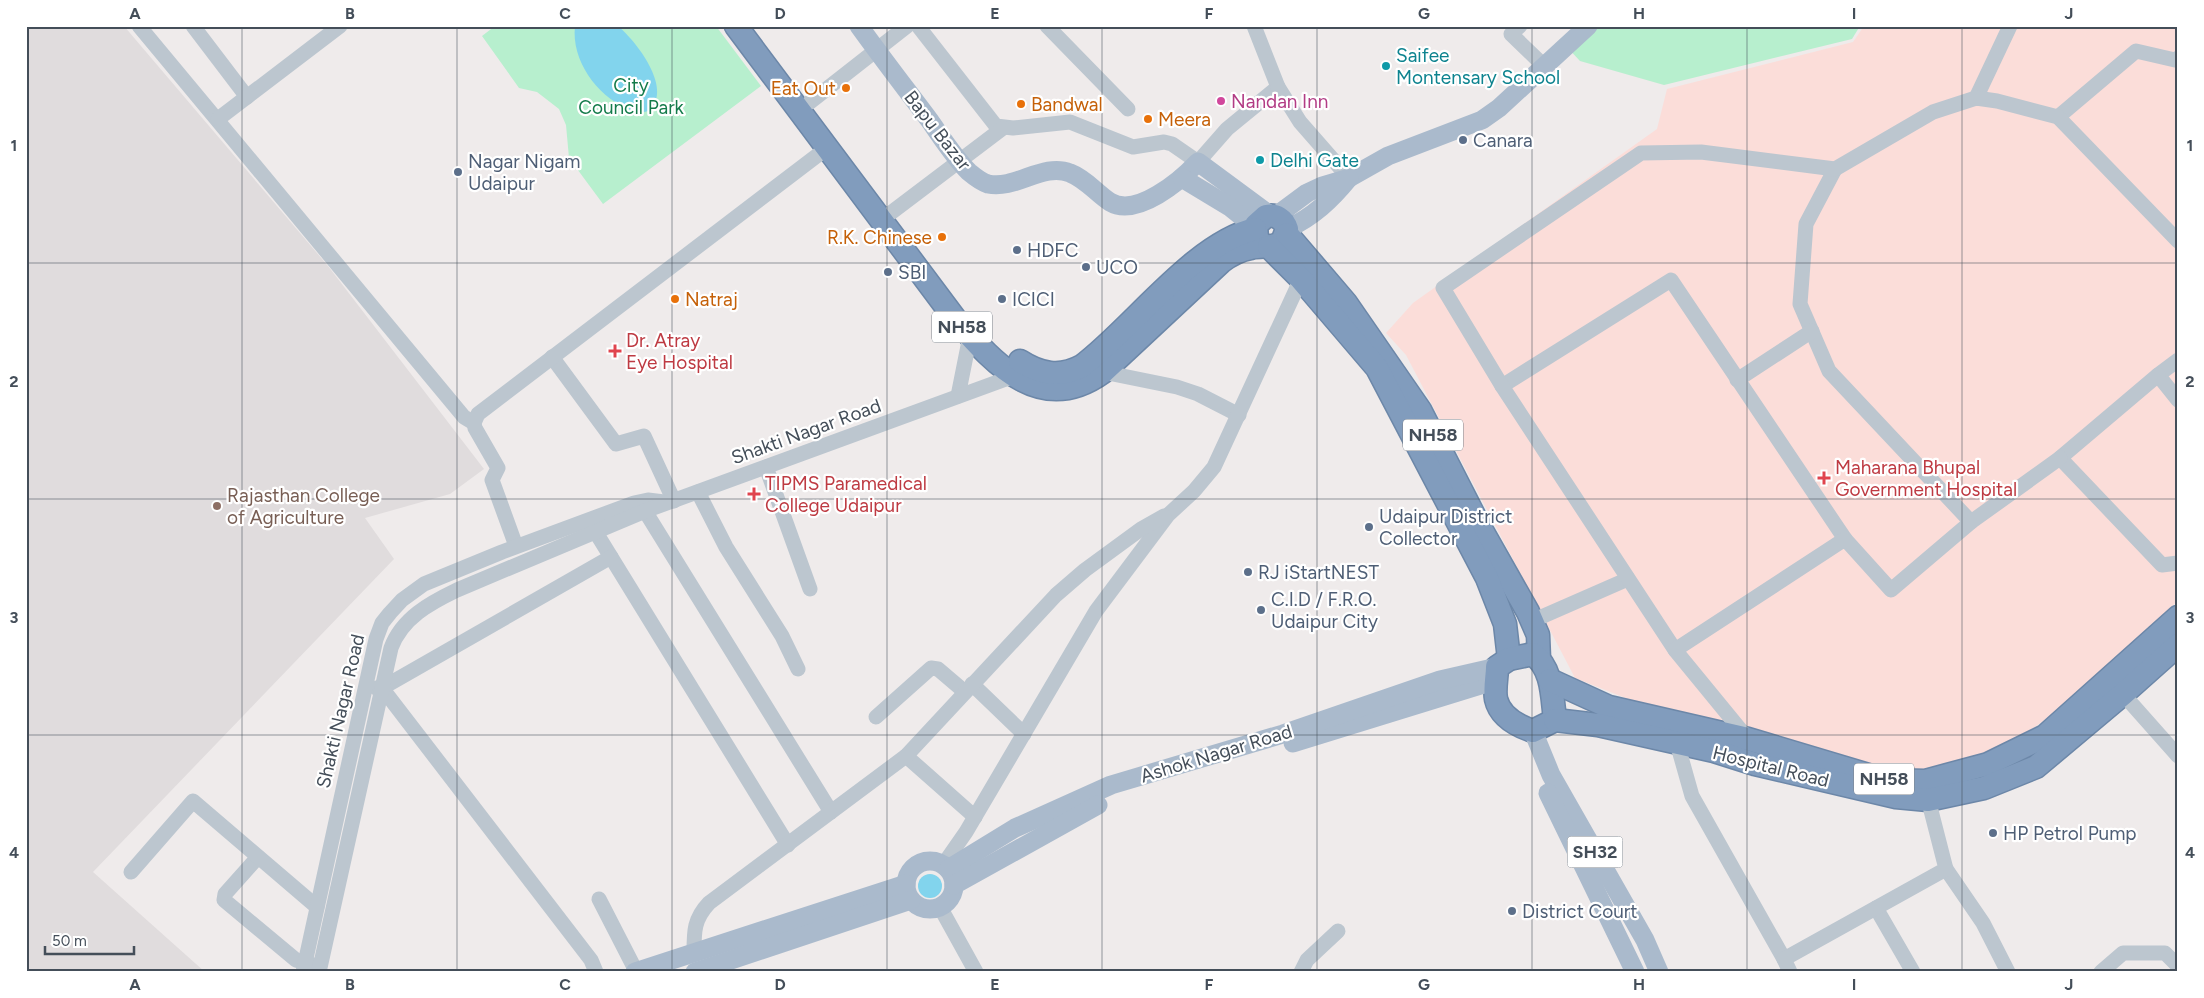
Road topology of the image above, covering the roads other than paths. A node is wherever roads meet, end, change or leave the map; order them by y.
1 (139, 26) edge
2 (193, 26) edge
3 (340, 26) edge
4 (736, 26) edge
5 (753, 26) edge
6 (859, 26) edge
7 (907, 26) edge
8 (918, 26) edge
9 (1047, 26) edge
10 (1254, 26) edge
11 (1588, 26) edge
12 (2010, 26) edge
13 (1513, 29) edge
14 (876, 50) junction
15 (2178, 58) edge
16 (1544, 66) junction
17 (1278, 87) junction
18 (247, 97) junction
19 (1976, 98) junction
20 (810, 102) junction
21 (1128, 109) dead end
22 (2058, 117) junction
23 (218, 120) junction
24 (1003, 128) junction
25 (827, 148) junction
26 (960, 161) junction
27 (1198, 162) junction
28 (1835, 169) junction
29 (1182, 178) junction
30 (1349, 178) junction
31 (892, 212) junction
32 (1270, 230) junction
33 (2178, 241) edge
34 (1301, 279) junction
35 (1812, 331) junction
36 (970, 336) junction
37 (552, 357) junction
38 (2178, 360) edge
39 (1103, 372) junction
40 (2158, 375) junction
41 (1014, 376) junction
42 (1737, 380) junction
43 (1502, 386) junction
44 (958, 396) junction
45 (2178, 400) edge
46 (1239, 414) junction
47 (474, 424) junction
48 (2060, 458) junction
49 (766, 467) junction
50 (698, 492) junction
51 (671, 502) junction
52 (646, 511) junction
53 (1168, 514) junction
54 (1970, 522) junction
55 (595, 531) junction
56 (1845, 539) junction
57 (516, 546) junction
58 (611, 557) junction
59 (2178, 563) edge
60 (1628, 579) junction
61 (810, 589) dead end
62 (2178, 617) edge
63 (1532, 621) junction
64 (2178, 645) edge
65 (1675, 650) junction
66 (1539, 659) junction
67 (1501, 669) junction
68 (798, 670) dead end
69 (1550, 680) junction
70 (969, 688) junction
71 (365, 690) junction
72 (381, 694) junction
73 (2123, 694) junction
74 (876, 717) dead end
75 (1555, 720) junction
76 (1526, 728) junction
77 (1024, 734) junction
78 (1748, 740) junction
79 (1677, 743) junction
80 (906, 756) junction
81 (2178, 756) edge
82 (1926, 791) junction
83 (831, 812) junction
84 (975, 817) junction
85 (788, 845) junction
86 (258, 856) junction
87 (1946, 869) junction
88 (131, 872) dead end
89 (948, 873) junction
90 (909, 892) junction
91 (599, 899) dead end
92 (317, 907) junction
93 (940, 907) junction
94 (1876, 908) junction
95 (1338, 931) dead end
96 (694, 952) junction
97 (1787, 965) edge
98 (2178, 966) edge
99 (304, 968) edge
100 (320, 969) edge
101 (596, 972) edge
102 (636, 972) edge
103 (695, 972) edge
104 (976, 972) edge
105 (1301, 972) edge
106 (1635, 972) edge
107 (1659, 972) edge
108 (1913, 972) edge
109 (2008, 972) edge
110 (2101, 972) edge

1 - 23 street
2 - 18 street
3 - 18 street
4 - 25 highway, NH58
5 - 20 highway, NH58
6 - 14 main road, Bapu Bazar
7 - 14 street
8 - 24 street
9 - 21 street
10 - 17 street
11 - 16 main road
12 - 19 street
13 - 16 street
14 - 20 street
14 - 26 main road, Bapu Bazar
15 - 22 street
16 - 30 main road
17 - 27 street
17 - 30 street
18 - 23 street
19 - 22 street
19 - 28 street
20 - 31 highway, NH58
22 - 33 street
23 - 47 street
24 - 26 street
24 - 27 street
25 - 36 highway, NH58
25 - 37 street
26 - 29 main road, Bapu Bazar
26 - 31 street
27 - 29 main road, Bapu Bazar
27 - 32 main road
28 - 35 street
28 - 43 street
29 - 32 main road
30 - 32 main road
31 - 32 highway, NH58
32 - 34 highway, NH58
32 - 39 highway, NH58
32 - 63 highway, NH58
34 - 46 street
34 - 67 highway, NH58
35 - 42 street
35 - 54 street
36 - 41 highway, NH58
36 - 44 street
37 - 47 street
37 - 51 street
38 - 40 street
39 - 41 highway, NH58
39 - 46 street
40 - 45 street
40 - 48 street
41 - 44 street, Shakti Nagar Road
42 - 43 street
42 - 56 street
43 - 60 street
44 - 49 street, Shakti Nagar Road
46 - 53 street
47 - 57 street
48 - 54 street
48 - 59 street
49 - 50 street, Shakti Nagar Road
49 - 61 street
50 - 51 street, Shakti Nagar Road
50 - 68 street
51 - 52 street, Shakti Nagar Road
51 - 57 street, Shakti Nagar Road
52 - 55 street, Shakti Nagar Road
52 - 83 street
53 - 70 street
53 - 77 street
54 - 56 street
55 - 58 street
55 - 72 street, Shakti Nagar Road
56 - 65 street
57 - 71 street, Shakti Nagar Road
58 - 72 street
58 - 85 street
60 - 63 street
60 - 65 street
62 - 82 highway, NH58
63 - 66 highway, NH58
64 - 73 highway, Hospital Road / NH58
65 - 78 street
66 - 67 highway
66 - 69 highway, NH58
67 - 76 highway, NH58
67 - 89 main road
69 - 75 highway, NH58
69 - 78 highway, NH58
70 - 74 street
70 - 77 street
70 - 80 street
71 - 72 street
71 - 92 street, Shakti Nagar Road
72 - 100 street, Shakti Nagar Road
72 - 101 street
73 - 81 street
73 - 82 highway, Hospital Road / NH58
75 - 76 highway
75 - 79 highway, Hospital Road / NH58
76 - 106 main road
76 - 107 main road, SH32
77 - 84 street
78 - 82 highway, NH58
79 - 82 highway, Hospital Road / NH58
79 - 97 street
80 - 83 street
80 - 84 street
82 - 87 street
83 - 85 street
84 - 89 street
85 - 96 street
86 - 88 street
86 - 92 street
86 - 99 street
87 - 94 street
87 - 109 street
89 - 90 main road
89 - 93 main road
90 - 93 main road
90 - 96 main road
90 - 103 main road
91 - 102 street
92 - 99 street, Shakti Nagar Road
93 - 104 street
94 - 97 street
94 - 108 street
95 - 105 street
96 - 102 main road
98 - 110 street
99 - 100 street

